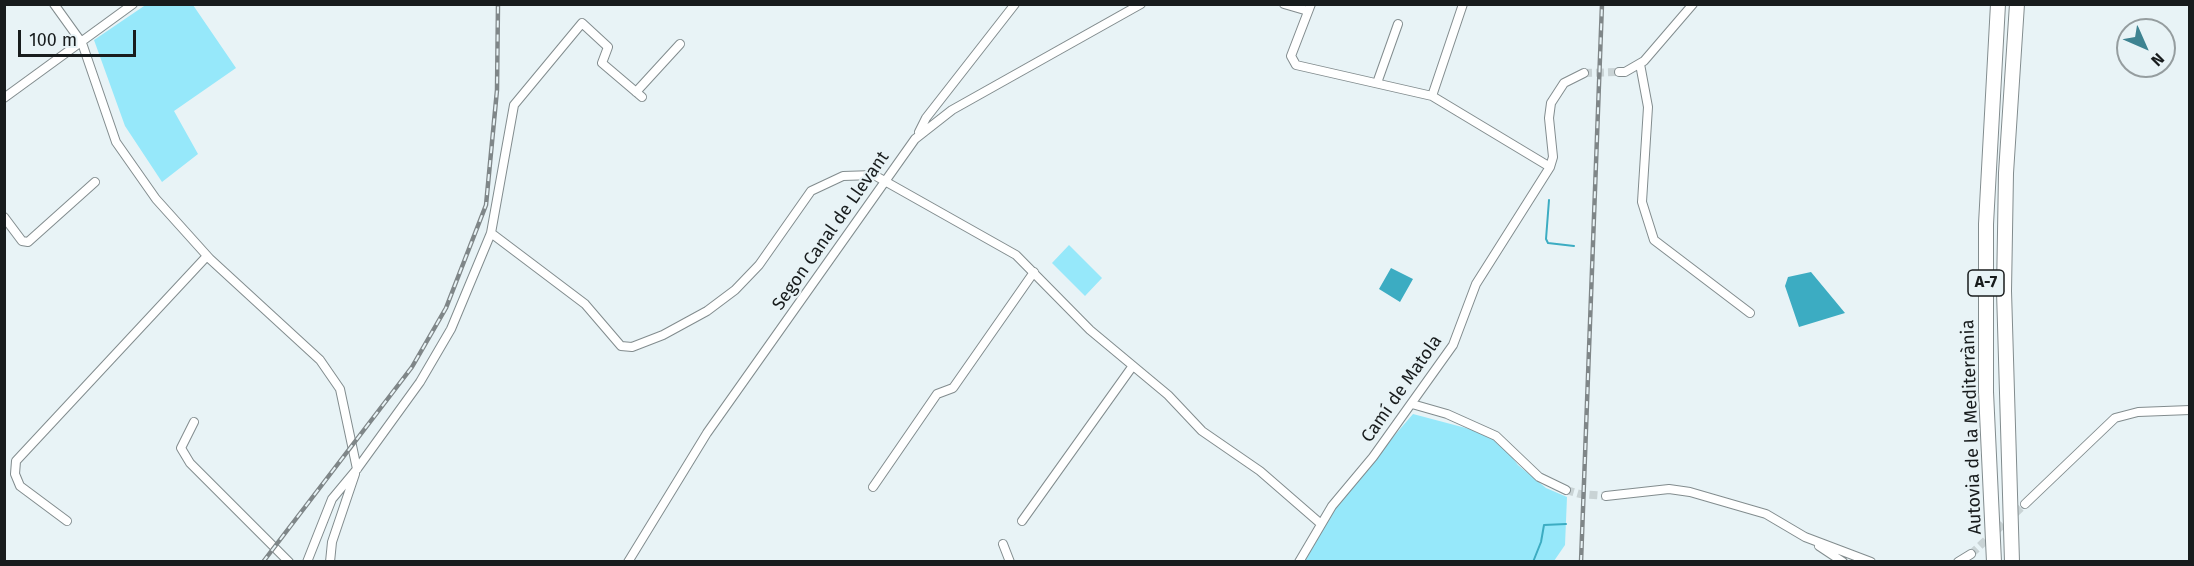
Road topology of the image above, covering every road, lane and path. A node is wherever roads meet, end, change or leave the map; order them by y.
1 (54, 4) edge
2 (133, 4) edge
3 (1015, 4) edge
4 (1141, 4) edge
5 (1284, 4) edge
6 (1463, 4) edge
7 (1693, 4) edge
8 (1998, 4) edge
9 (2017, 4) edge
10 (1309, 8) edge
11 (1398, 24) dead end
12 (82, 43) junction
13 (680, 44) dead end
14 (1640, 64) junction
15 (1619, 72) tunnel mouth
16 (1584, 73) tunnel mouth
17 (1377, 83) junction
18 (1432, 96) junction
19 (4, 98) edge
20 (918, 136) junction
21 (1550, 167) junction
22 (885, 179) junction
23 (95, 182) dead end
24 (4, 217) edge
25 (491, 233) junction
26 (207, 256) junction
27 (1034, 272) junction
28 (1750, 313) dead end
29 (1132, 367) junction
30 (1412, 404) junction
31 (2190, 410) edge
32 (194, 422) dead end
33 (357, 469) junction
34 (873, 487) dead end
35 (1566, 490) tunnel mouth
36 (1606, 496) tunnel mouth
37 (2025, 504) tunnel mouth
38 (67, 521) dead end
39 (1022, 521) dead end
40 (1321, 525) junction
41 (1805, 537) junction
42 (1003, 544) dead end
43 (1971, 554) tunnel mouth
44 (289, 561) edge
45 (307, 561) edge
46 (330, 561) edge
47 (628, 561) edge
48 (1010, 561) edge
49 (1299, 561) edge
50 (1843, 561) edge
51 (1870, 561) edge
52 (1958, 561) edge
53 (1994, 561) edge
54 (2012, 561) edge

1 - 12 street
2 - 12 street
3 - 20 street
4 - 20 street, Segon Canal de Llevant
5 - 10 street
6 - 18 street
7 - 14 street
8 - 53 highway, Autovia de la Mediterrània / A-7
9 - 54 highway, Autovia de la Mediterrània / A-7
10 - 17 street
11 - 17 street
12 - 19 street
12 - 26 street
13 - 25 street
14 - 15 street
14 - 28 street
16 - 21 street
17 - 18 street
18 - 21 street
20 - 22 street, Segon Canal de Llevant
21 - 30 street, Camí de Matola
22 - 25 street
22 - 27 street
22 - 47 street, Segon Canal de Llevant
23 - 24 street
25 - 33 street
26 - 33 street
26 - 38 street
27 - 29 street
27 - 34 street
29 - 39 street
29 - 40 street
30 - 35 street
30 - 40 street, Camí de Matola
31 - 37 street
32 - 44 street
33 - 45 street
33 - 46 street
36 - 41 street
40 - 49 street, Camí de Matola
41 - 50 street
41 - 51 street
42 - 48 street
43 - 52 street

